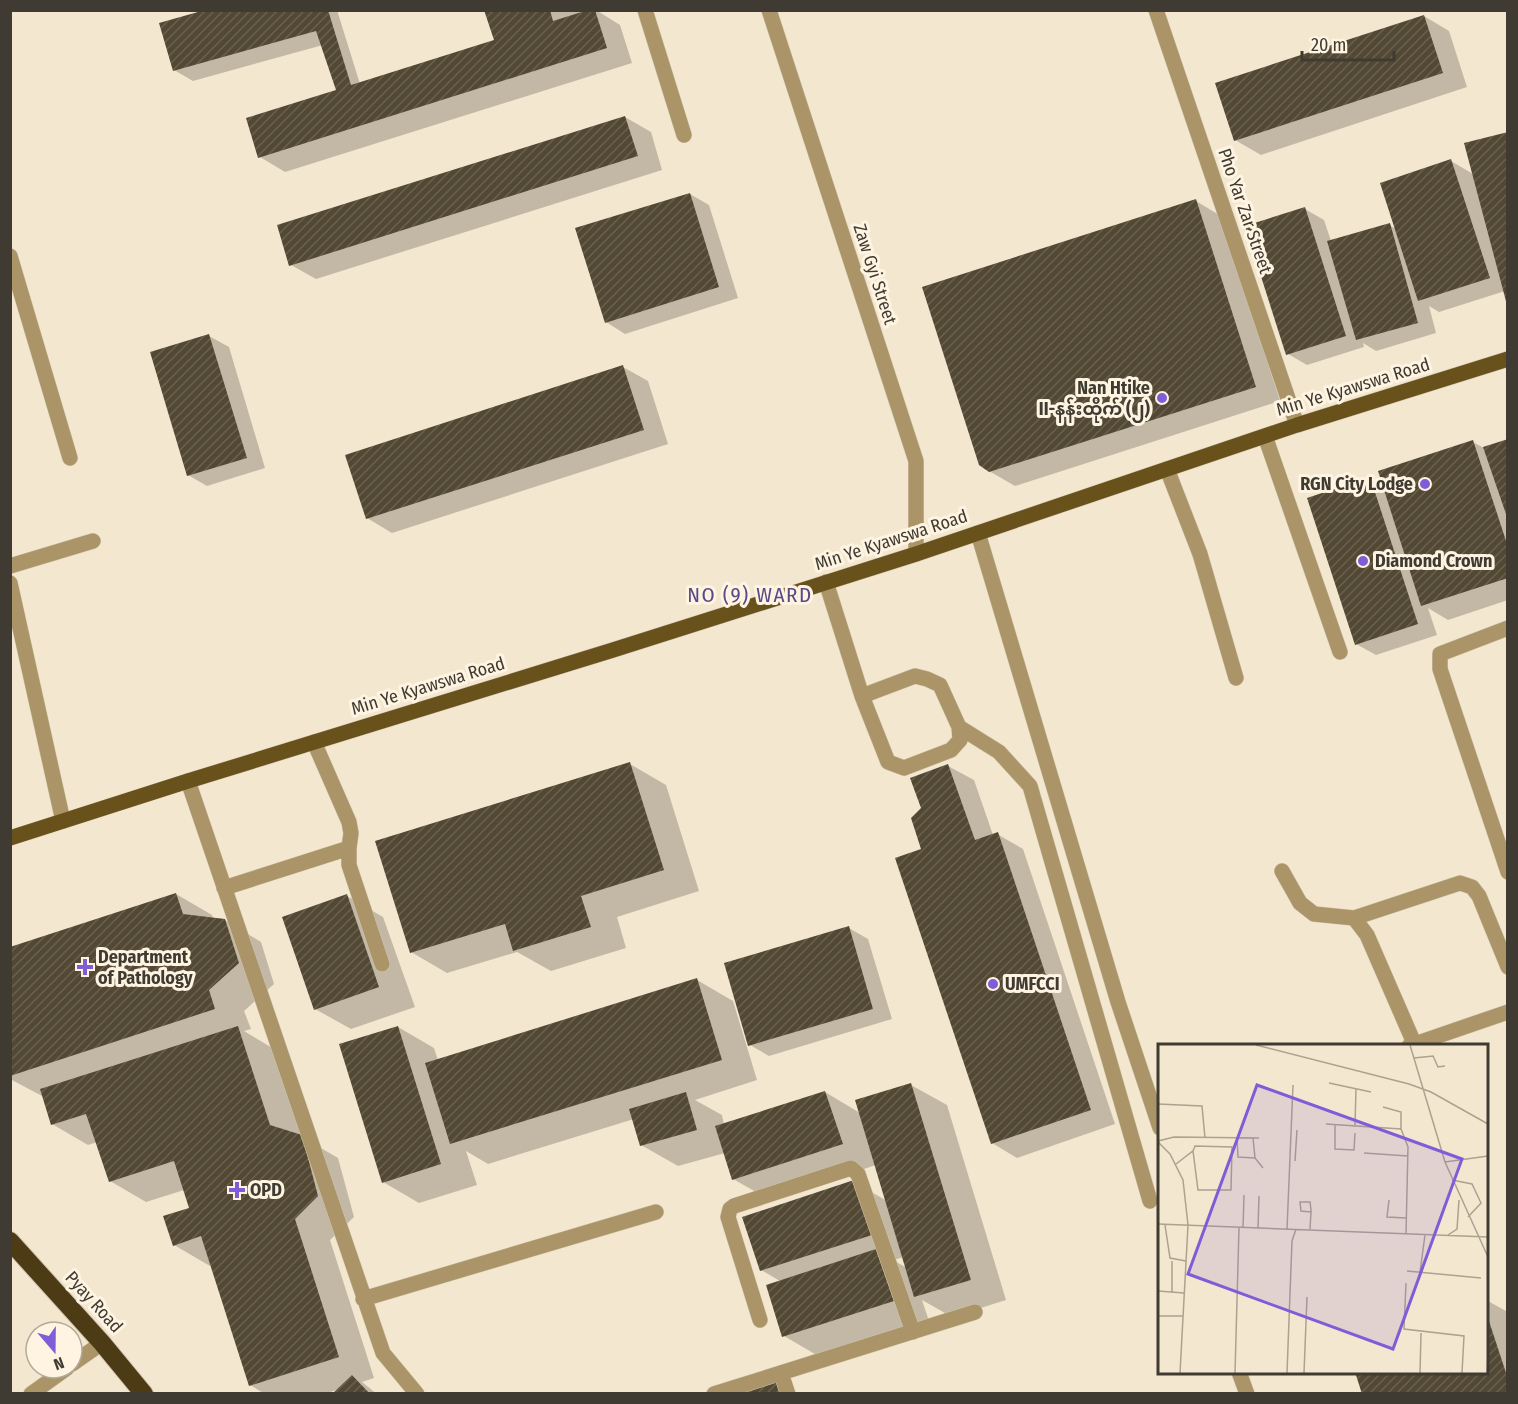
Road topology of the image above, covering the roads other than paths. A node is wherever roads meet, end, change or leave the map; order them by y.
1 (645, 10) edge
2 (769, 10) edge
3 (1156, 10) edge
4 (684, 135) dead end
5 (10, 256) edge
6 (1508, 359) edge
7 (1297, 425) junction
8 (1265, 436) junction
9 (70, 458) dead end
10 (1167, 468) junction
11 (978, 533) junction
12 (93, 541) dead end
13 (916, 554) junction
14 (10, 566) edge
15 (826, 582) junction
16 (10, 584) edge
17 (1508, 628) edge
18 (1340, 652) dead end
19 (1236, 678) dead end
20 (862, 696) junction
21 (959, 727) junction
22 (314, 741) junction
23 (188, 781) junction
24 (63, 821) junction
25 (10, 838) edge
26 (349, 848) junction
27 (1282, 871) dead end
28 (1508, 872) edge
29 (224, 888) junction
30 (1354, 918) junction
31 (381, 964) dead end
32 (1508, 967) edge
33 (1508, 1012) edge
34 (1411, 1044) edge
35 (1158, 1122) edge
36 (1150, 1201) dead end
37 (656, 1212) dead end
38 (11, 1243) edge
39 (363, 1299) junction
40 (975, 1312) dead end
41 (760, 1320) dead end
42 (914, 1332) junction
43 (102, 1343) junction
44 (84, 1356) edge
45 (781, 1373) junction
46 (1240, 1374) edge
47 (50, 1380) edge
48 (31, 1394) edge
49 (144, 1394) edge
50 (417, 1394) edge
51 (714, 1394) edge
52 (788, 1394) edge
53 (1247, 1394) edge

1 - 4 street
2 - 13 street, Zaw Gyi Street
3 - 7 street, Pho Yar Zar Street
5 - 9 street
6 - 7 main road, Min Ye Kyawswa Road
7 - 8 main road, Min Ye Kyawswa Road
8 - 10 main road, Min Ye Kyawswa Road
8 - 18 street
10 - 11 main road, Min Ye Kyawswa Road
10 - 19 street
11 - 13 main road, Min Ye Kyawswa Road
11 - 35 street
12 - 14 street
13 - 15 main road, Min Ye Kyawswa Road
15 - 20 street
15 - 22 main road, Min Ye Kyawswa Road
16 - 24 street
17 - 28 street
20 - 21 street
20 - 21 street
21 - 36 street
22 - 23 main road, Min Ye Kyawswa Road
22 - 26 street
23 - 24 main road, Min Ye Kyawswa Road
23 - 29 street
24 - 25 main road, Min Ye Kyawswa Road
26 - 29 street
26 - 31 street
27 - 30 street
29 - 39 street
30 - 32 street
30 - 34 street
33 - 34 street
37 - 39 street
38 - 43 highway, Pyay Road
39 - 50 street
40 - 42 street
41 - 42 street
42 - 45 street
43 - 44 street
43 - 49 highway, Pyay Road
45 - 51 street
45 - 52 street
46 - 53 street
47 - 48 street

